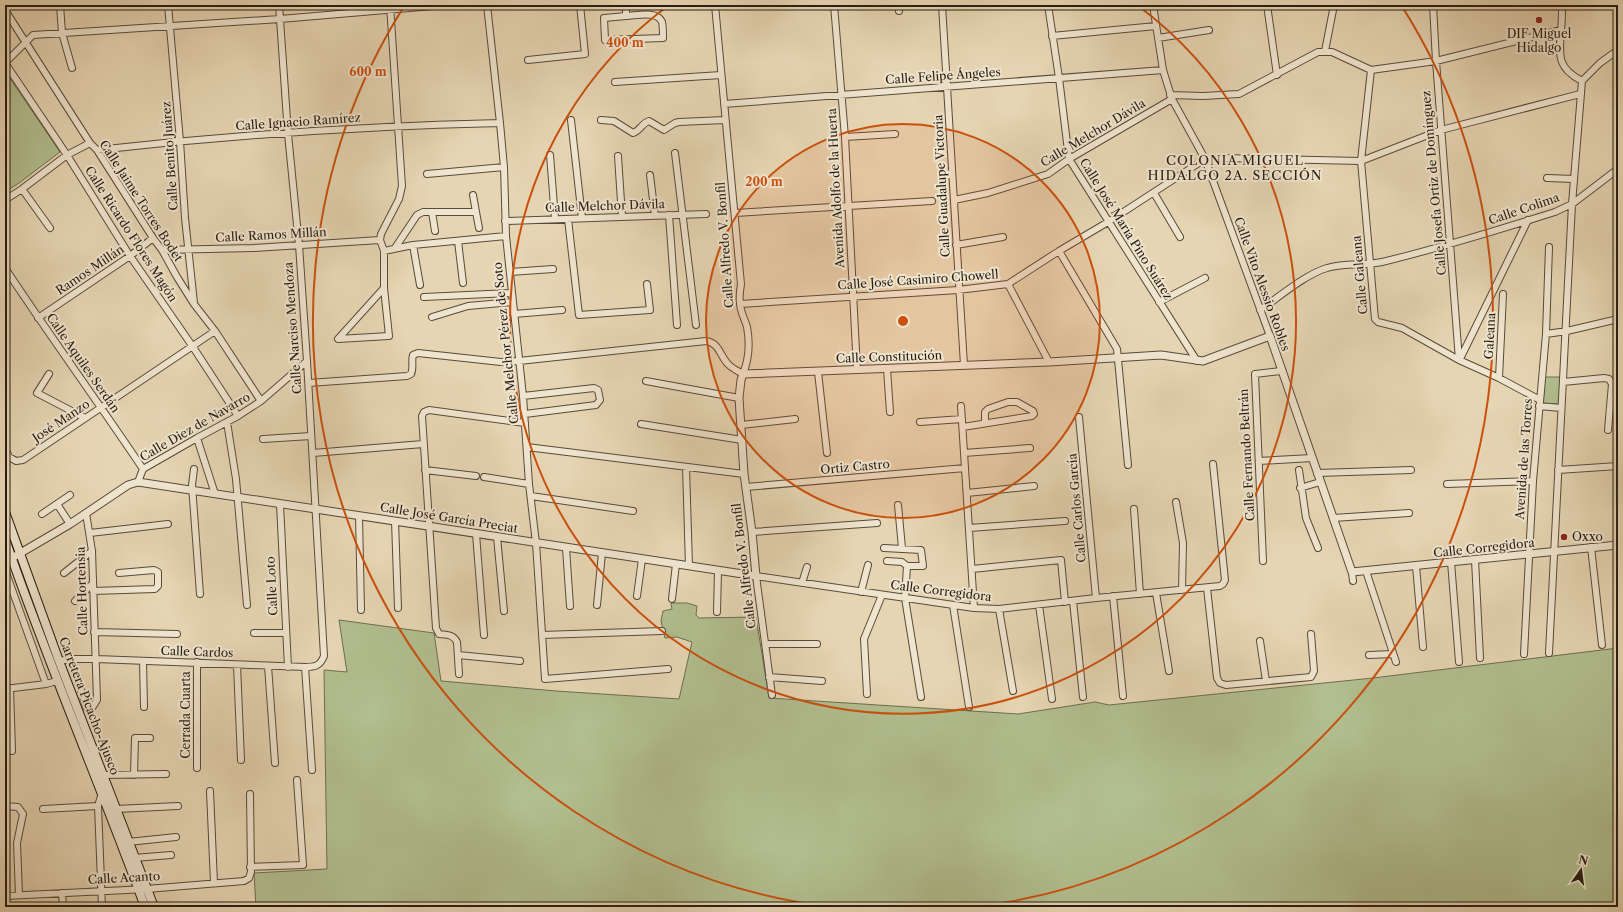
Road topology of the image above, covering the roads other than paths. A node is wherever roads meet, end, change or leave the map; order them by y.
1 (60, 5) edge
2 (168, 5) edge
3 (279, 5) edge
4 (445, 5) edge
5 (487, 5) edge
6 (580, 5) edge
7 (626, 5) edge
8 (715, 5) edge
9 (834, 5) edge
10 (942, 5) edge
11 (1048, 5) edge
12 (1153, 5) edge
13 (1267, 5) edge
14 (1334, 5) edge
15 (1433, 5) edge
16 (1562, 5) edge
17 (390, 7) edge
18 (5, 10) edge
19 (626, 16) junction
20 (280, 19) junction
21 (170, 25) junction
22 (1156, 26) junction
23 (1209, 30) dead end
24 (1561, 30) junction
25 (62, 33) junction
26 (1052, 36) junction
27 (1158, 38) junction
28 (25, 41) junction
29 (1618, 50) edge
30 (1325, 51) junction
31 (528, 60) dead end
32 (1436, 60) junction
33 (5, 63) edge
34 (72, 68) dead end
35 (1163, 70) junction
36 (1371, 70) junction
37 (721, 75) junction
38 (1277, 75) junction
39 (1059, 78) junction
40 (1582, 81) junction
41 (615, 82) dead end
42 (948, 87) junction
43 (1580, 94) junction
44 (842, 95) junction
45 (1171, 97) junction
46 (724, 104) junction
47 (571, 120) dead end
48 (601, 120) dead end
49 (725, 120) junction
50 (500, 123) junction
51 (398, 125) junction
52 (1441, 130) junction
53 (288, 134) junction
54 (895, 134) dead end
55 (845, 137) junction
56 (180, 141) junction
57 (90, 143) junction
58 (97, 150) junction
59 (675, 153) dead end
60 (67, 155) junction
61 (550, 155) dead end
62 (618, 156) dead end
63 (1069, 159) junction
64 (1205, 159) junction
65 (1361, 161) junction
66 (504, 168) junction
67 (1618, 169) edge
68 (427, 174) dead end
69 (650, 175) dead end
70 (1547, 178) dead end
71 (1574, 179) junction
72 (22, 189) junction
73 (1154, 193) junction
74 (473, 195) dead end
75 (5, 200) edge
76 (954, 200) junction
77 (932, 201) dead end
78 (1572, 204) junction
79 (848, 206) junction
80 (432, 212) junction
81 (476, 212) junction
82 (734, 213) junction
83 (706, 214) dead end
84 (669, 215) junction
85 (683, 215) junction
86 (655, 216) junction
87 (622, 217) junction
88 (582, 218) junction
89 (555, 219) junction
90 (568, 219) junction
91 (1528, 220) junction
92 (505, 221) junction
93 (1108, 222) junction
94 (50, 228) dead end
95 (479, 228) dead end
96 (435, 231) dead end
97 (506, 236) junction
98 (1003, 237) dead end
99 (1180, 237) dead end
100 (153, 238) junction
101 (380, 240) junction
102 (458, 241) junction
103 (1451, 244) junction
104 (299, 245) junction
105 (413, 245) junction
106 (956, 245) junction
107 (1549, 247) dead end
108 (395, 248) junction
109 (162, 250) junction
110 (189, 250) junction
111 (384, 251) junction
112 (1058, 251) junction
113 (130, 256) junction
114 (1370, 265) junction
115 (5, 268) edge
116 (553, 269) dead end
117 (510, 272) junction
118 (1205, 278) dead end
119 (463, 283) dead end
120 (647, 284) dead end
121 (1008, 284) junction
122 (420, 285) dead end
123 (384, 288) junction
124 (958, 290) junction
125 (512, 293) junction
126 (1503, 294) dead end
127 (853, 296) junction
128 (424, 297) dead end
129 (513, 302) junction
130 (1159, 302) junction
131 (194, 304) junction
132 (740, 304) junction
133 (562, 310) dead end
134 (1260, 310) junction
135 (514, 314) junction
136 (38, 318) junction
137 (432, 318) dead end
138 (1618, 319) edge
139 (677, 325) dead end
140 (696, 325) dead end
141 (216, 331) junction
142 (1567, 332) junction
143 (1546, 334) junction
144 (1270, 336) junction
145 (193, 347) junction
146 (1118, 358) junction
147 (1459, 360) junction
148 (308, 361) junction
149 (519, 361) junction
150 (1197, 361) junction
151 (1049, 362) junction
152 (964, 365) junction
153 (887, 369) junction
154 (857, 370) junction
155 (1281, 371) junction
156 (818, 372) junction
157 (49, 374) dead end
158 (743, 374) junction
159 (1499, 378) junction
160 (646, 381) dead end
161 (1563, 382) junction
162 (308, 383) junction
163 (523, 396) junction
164 (739, 398) junction
165 (261, 401) junction
166 (1539, 403) junction
167 (101, 406) junction
168 (961, 406) dead end
169 (1562, 408) junction
170 (890, 412) dead end
171 (525, 414) junction
172 (238, 416) junction
173 (1079, 417) dead end
174 (86, 418) junction
175 (795, 419) dead end
176 (962, 419) junction
177 (227, 422) junction
178 (525, 422) junction
179 (920, 422) dead end
180 (985, 423) junction
181 (641, 424) dead end
182 (741, 425) junction
183 (963, 427) junction
184 (1608, 430) dead end
185 (311, 436) junction
186 (197, 438) junction
187 (263, 439) dead end
188 (742, 440) junction
189 (423, 444) junction
190 (527, 447) junction
191 (5, 448) edge
192 (1030, 448) dead end
193 (313, 453) junction
194 (827, 453) dead end
195 (964, 454) junction
196 (1312, 458) junction
197 (1259, 461) junction
198 (1214, 464) dead end
199 (1128, 465) dead end
200 (1618, 466) edge
201 (686, 467) junction
202 (965, 468) junction
203 (143, 469) junction
204 (194, 469) dead end
205 (425, 470) junction
206 (1299, 470) dead end
207 (1411, 470) dead end
208 (1558, 470) junction
209 (1317, 473) junction
210 (744, 474) junction
211 (476, 476) dead end
212 (484, 477) dead end
213 (1533, 481) junction
214 (138, 482) junction
215 (1320, 482) junction
216 (530, 484) junction
217 (1447, 484) dead end
218 (1034, 486) dead end
219 (746, 487) junction
220 (1300, 488) junction
221 (192, 490) junction
222 (967, 493) junction
223 (215, 494) junction
224 (70, 495) dead end
225 (531, 496) junction
226 (237, 497) junction
227 (1176, 502) dead end
228 (57, 504) junction
229 (280, 504) junction
230 (898, 505) dead end
231 (316, 509) junction
232 (1134, 509) dead end
233 (633, 511) dead end
234 (5, 512) edge
235 (86, 513) junction
236 (1409, 513) dead end
237 (42, 514) dead end
238 (359, 516) junction
239 (1333, 518) junction
240 (395, 521) junction
241 (1065, 521) dead end
242 (877, 522) dead end
243 (70, 524) junction
244 (168, 524) dead end
245 (429, 527) junction
246 (969, 528) junction
247 (752, 532) junction
248 (90, 533) junction
249 (476, 534) junction
250 (498, 537) junction
251 (5, 539) edge
252 (536, 543) junction
253 (1618, 545) edge
254 (566, 548) junction
255 (884, 548) dead end
256 (902, 548) junction
257 (1318, 548) dead end
258 (1591, 548) junction
259 (92, 551) junction
260 (1554, 552) junction
261 (602, 553) junction
262 (20, 554) junction
263 (1529, 554) junction
264 (12, 558) junction
265 (642, 559) junction
266 (1475, 560) junction
267 (887, 561) dead end
268 (1263, 561) dead end
269 (1451, 562) junction
270 (676, 564) junction
271 (868, 565) dead end
272 (690, 566) junction
273 (907, 566) junction
274 (1416, 566) junction
275 (807, 567) dead end
276 (972, 569) junction
277 (5, 570) edge
278 (718, 571) junction
279 (1366, 571) junction
280 (1352, 572) junction
281 (64, 573) dead end
282 (119, 573) dead end
283 (756, 576) junction
284 (1353, 581) dead end
285 (93, 583) junction
286 (802, 583) junction
287 (1207, 588) junction
288 (1182, 590) junction
289 (93, 591) junction
290 (861, 592) junction
291 (1156, 593) junction
292 (200, 594) dead end
293 (1140, 594) junction
294 (882, 595) junction
295 (637, 596) dead end
296 (1113, 596) junction
297 (904, 598) junction
298 (1096, 598) junction
299 (672, 599) dead end
300 (75, 601) dead end
301 (1074, 601) junction
302 (1065, 602) junction
303 (247, 605) dead end
304 (598, 605) dead end
305 (953, 605) junction
306 (1039, 605) junction
307 (570, 606) dead end
308 (398, 608) dead end
309 (974, 608) junction
310 (999, 609) junction
311 (361, 610) dead end
312 (504, 611) dead end
313 (717, 612) dead end
314 (662, 631) dead end
315 (94, 632) junction
316 (254, 633) dead end
317 (286, 633) junction
318 (177, 634) dead end
319 (1311, 634) dead end
320 (484, 635) dead end
321 (542, 635) junction
322 (1260, 640) dead end
323 (765, 644) junction
324 (817, 644) dead end
325 (1602, 645) dead end
326 (1423, 647) dead end
327 (324, 650) joint
328 (1549, 653) dead end
329 (1394, 654) junction
330 (1524, 654) dead end
331 (458, 655) junction
332 (1369, 655) dead end
333 (1480, 658) dead end
334 (70, 659) junction
335 (96, 659) junction
336 (59, 661) junction
337 (143, 661) junction
338 (520, 661) dead end
339 (197, 662) junction
340 (1396, 662) dead end
341 (1460, 662) dead end
342 (237, 665) junction
343 (268, 666) junction
344 (288, 667) junction
345 (305, 667) junction
346 (668, 669) dead end
347 (1169, 671) dead end
348 (459, 674) dead end
349 (769, 677) junction
350 (57, 681) junction
351 (822, 681) dead end
352 (1266, 681) junction
353 (46, 684) junction
354 (7, 688) edge
355 (1013, 691) dead end
356 (867, 694) dead end
357 (772, 695) dead end
358 (1123, 696) dead end
359 (921, 697) dead end
360 (1083, 697) dead end
361 (1052, 699) dead end
362 (144, 707) dead end
363 (969, 707) dead end
364 (150, 738) dead end
365 (12, 751) dead end
366 (241, 760) dead end
367 (275, 763) dead end
368 (197, 768) dead end
369 (312, 770) dead end
370 (166, 774) dead end
371 (103, 775) junction
372 (134, 775) junction
373 (297, 780) dead end
374 (210, 791) dead end
375 (102, 793) junction
376 (250, 794) dead end
377 (5, 806) edge
378 (98, 806) junction
379 (178, 806) dead end
380 (43, 809) dead end
381 (116, 809) junction
382 (176, 837) dead end
383 (128, 842) junction
384 (171, 855) dead end
385 (134, 858) junction
386 (250, 867) junction
387 (214, 883) junction
388 (143, 889) junction
389 (101, 891) junction
390 (62, 893) junction
391 (19, 895) junction
392 (5, 896) edge
393 (142, 898) junction
394 (63, 907) edge
395 (102, 907) edge
396 (142, 907) edge
397 (145, 907) edge
398 (154, 907) edge

1 - 25 street
2 - 21 street, Calle Benito Juárez
3 - 20 street, Calle Narciso Mendoza
4 - 17 street
5 - 50 street, Calle Melchor Pérez de Soto
6 - 31 street
7 - 19 street
8 - 37 street, Calle Alfredo V. Bonfil
9 - 44 street, Avenida Adolfo de la Huerta
10 - 42 street, Calle Guadalupe Victoria
11 - 26 street, Calle José María Pino Suárez
12 - 22 street, Calle Vito Alessio Robles
13 - 38 street
14 - 30 street
15 - 32 street, Calle Josefa Ortiz de Domínguez
16 - 24 street
17 - 20 street
17 - 51 street
18 - 28 street, Calle Jaime Torres Bodet
19 - 19 street
20 - 21 street
20 - 53 street, Calle Narciso Mendoza
21 - 25 street
21 - 56 street, Calle Benito Juárez
22 - 26 street
22 - 27 street, Calle Vito Alessio Robles
23 - 27 street
24 - 32 street
24 - 40 street
25 - 28 street
25 - 34 street
26 - 39 street, Calle José María Pino Suárez
27 - 35 street, Calle Vito Alessio Robles
28 - 33 street
28 - 57 street, Calle Jaime Torres Bodet
29 - 40 street
30 - 36 street
30 - 38 street
32 - 36 street
32 - 52 street, Calle Josefa Ortiz de Domínguez
33 - 60 street, Calle Ricardo Flores Magón
35 - 39 street, Calle Felipe Ángeles
35 - 45 street, Calle Vito Alessio Robles
36 - 65 street, Calle Galeana
37 - 41 street
37 - 46 street, Calle Alfredo V. Bonfil
38 - 45 street
39 - 42 street, Calle Felipe Ángeles
39 - 63 street, Calle José María Pino Suárez
40 - 43 street
42 - 44 street, Calle Felipe Ángeles
42 - 76 street, Calle Guadalupe Victoria
43 - 52 street
43 - 71 street
44 - 46 street, Calle Felipe Ángeles
44 - 55 street, Avenida Adolfo de la Huerta
45 - 63 street, Calle Melchor Dávila
45 - 64 street, Calle Vito Alessio Robles
46 - 49 street, Calle Alfredo V. Bonfil
47 - 88 street
48 - 49 street
49 - 82 street, Calle Alfredo V. Bonfil
50 - 51 street, Calle Ignacio Ramírez
50 - 66 street, Calle Melchor Pérez de Soto
51 - 53 street, Calle Ignacio Ramírez
51 - 101 street
52 - 65 street
52 - 103 street, Calle Josefa Ortiz de Domínguez
53 - 56 street, Calle Ignacio Ramírez
53 - 104 street, Calle Narciso Mendoza
54 - 55 street
55 - 79 street, Avenida Adolfo de la Huerta
56 - 58 street, Calle Ignacio Ramírez
56 - 110 street, Calle Benito Juárez
57 - 58 street, Calle Jaime Torres Bodet
57 - 60 street
58 - 100 street, Calle Jaime Torres Bodet
59 - 85 street
60 - 72 street
60 - 113 street, Calle Ricardo Flores Magón
61 - 89 street
62 - 87 street
63 - 76 street, Calle Melchor Dávila
63 - 93 street, Calle José María Pino Suárez
64 - 65 street
64 - 73 street, Calle José Casimiro Chowell
64 - 134 street, Calle Vito Alessio Robles
65 - 114 street, Calle Galeana
66 - 68 street
66 - 92 street, Calle Melchor Pérez de Soto
67 - 78 street, Calle Colima
69 - 86 street
70 - 71 street
71 - 78 street
72 - 75 street
72 - 94 street
73 - 93 street, Calle José Casimiro Chowell
73 - 99 street
74 - 81 street
76 - 106 street, Calle Guadalupe Victoria
77 - 79 street
78 - 91 street, Calle Colima
78 - 142 street
79 - 82 street
79 - 127 street, Avenida Adolfo de la Huerta
80 - 81 street
80 - 96 street
80 - 108 street
81 - 95 street
82 - 132 street, Calle Alfredo V. Bonfil
83 - 85 street, Calle Melchor Dávila
84 - 85 street, Calle Melchor Dávila
84 - 86 street, Calle Melchor Dávila
84 - 139 street
85 - 140 street
86 - 87 street, Calle Melchor Dávila
87 - 88 street, Calle Melchor Dávila
88 - 90 street, Calle Melchor Dávila
89 - 90 street, Calle Melchor Dávila
89 - 92 street, Calle Melchor Dávila
90 - 120 street
91 - 103 street, Calle Colima
91 - 147 street
92 - 97 street, Calle Melchor Pérez de Soto
93 - 112 street, Calle José Casimiro Chowell
93 - 130 street, Calle José María Pino Suárez
97 - 102 street
97 - 117 street, Calle Melchor Pérez de Soto
98 - 106 street
100 - 109 street, Calle Jaime Torres Bodet
100 - 113 street, Ramos Millán
101 - 104 street, Calle Ramos Millán
101 - 111 street
102 - 105 street
102 - 119 street
103 - 114 street, Calle Colima
103 - 147 street, Calle Josefa Ortiz de Domínguez
104 - 110 street, Calle Ramos Millán
104 - 148 street, Calle Narciso Mendoza
105 - 108 street
105 - 122 street
106 - 124 street, Calle Guadalupe Victoria
107 - 143 street, Avenida de las Torres
108 - 111 street
109 - 110 street, Calle Ramos Millán
109 - 131 street, Calle Jaime Torres Bodet
110 - 131 street, Calle Benito Juárez
111 - 123 street
112 - 121 street, Calle José Casimiro Chowell
112 - 146 street
113 - 136 street, Ramos Millán
113 - 145 street, Calle Ricardo Flores Magón
114 - 134 street, Calle Colima
114 - 147 street, Calle Galeana
115 - 136 street, Calle Aquiles Serdán
116 - 117 street
117 - 125 street, Calle Melchor Pérez de Soto
118 - 130 street
121 - 124 street, Calle José Casimiro Chowell
121 - 151 street
123 - 123 street
124 - 127 street, Calle José Casimiro Chowell
124 - 152 street, Calle Guadalupe Victoria
125 - 128 street
125 - 129 street, Calle Melchor Pérez de Soto
126 - 159 street, Galeana
127 - 132 street, Calle José Casimiro Chowell
127 - 154 street, Avenida Adolfo de la Huerta
129 - 135 street, Calle Melchor Pérez de Soto
129 - 137 street
130 - 150 street, Calle José María Pino Suárez
131 - 141 street, Calle Jaime Torres Bodet
132 - 158 street, Calle Alfredo V. Bonfil
133 - 135 street
134 - 144 street, Calle Vito Alessio Robles
135 - 149 street, Calle Melchor Pérez de Soto
136 - 167 street, Calle Aquiles Serdán
138 - 142 street
141 - 145 street, José Manzo
141 - 165 street, Calle Jaime Torres Bodet
142 - 143 street
142 - 161 street
143 - 166 street, Avenida de las Torres
144 - 150 street, Calle Constitución
144 - 155 street, Calle Vito Alessio Robles
145 - 167 street, José Manzo
145 - 172 street, Calle Ricardo Flores Magón
146 - 150 street, Calle Constitución
146 - 151 street, Calle Constitución
146 - 199 street
147 - 159 street, Calle Galeana
148 - 162 street, Calle Narciso Mendoza
148 - 165 street, Calle Diez de Navarro
149 - 158 street
149 - 162 street
149 - 163 street, Calle Melchor Pérez de Soto
151 - 152 street, Calle Constitución
152 - 153 street, Calle Constitución
153 - 154 street, Calle Constitución
153 - 170 street
154 - 156 street, Calle Constitución
155 - 196 street, Calle Vito Alessio Robles
155 - 197 street, Calle Fernando Beltrán
156 - 158 street, Calle Constitución
156 - 194 street
157 - 174 street
158 - 164 street, Calle Alfredo V. Bonfil
159 - 166 street, Calle Galeana
160 - 164 street
161 - 169 street
161 - 184 street
162 - 185 street, Calle Narciso Mendoza
163 - 171 street, Calle Melchor Pérez de Soto
163 - 171 street
164 - 182 street, Calle Alfredo V. Bonfil
165 - 172 street, Calle Diez de Navarro
166 - 169 street
166 - 213 street, Avenida de las Torres
167 - 174 street, José Manzo
167 - 203 street, Calle Aquiles Serdán
168 - 176 street
169 - 208 street
171 - 178 street, Calle Melchor Pérez de Soto
172 - 177 street, Calle Diez de Navarro
173 - 298 street, Calle Carlos García
174 - 191 street, José Manzo
175 - 182 street
176 - 179 street
176 - 183 street
177 - 186 street, Calle Diez de Navarro
177 - 226 street
178 - 189 street
178 - 190 street, Calle Melchor Pérez de Soto
180 - 180 street
180 - 183 street
181 - 188 street
182 - 188 street, Calle Alfredo V. Bonfil
183 - 195 street
185 - 187 street
185 - 193 street, Calle Narciso Mendoza
186 - 203 street, Calle Diez de Navarro
186 - 223 street
188 - 210 street, Calle Alfredo V. Bonfil
189 - 193 street
189 - 205 street
190 - 201 street
190 - 216 street, Calle Melchor Pérez de Soto
192 - 195 street
193 - 231 street, Calle Narciso Mendoza
195 - 202 street
196 - 197 street
196 - 209 street, Calle Vito Alessio Robles
197 - 268 street, Calle Fernando Beltrán
198 - 287 street, Calle Corregidora
200 - 208 street
201 - 210 street
201 - 272 street
202 - 219 street, Ortiz Castro
202 - 222 street
203 - 214 street, Calle Diez de Navarro
204 - 221 street
205 - 211 street
205 - 245 street
206 - 220 street
207 - 209 street
208 - 260 street
209 - 215 street, Calle Vito Alessio Robles
210 - 219 street, Calle Alfredo V. Bonfil
212 - 216 street
213 - 217 street
213 - 263 street, Avenida de las Torres
214 - 221 street, Calle José García Preciat
214 - 235 street
215 - 220 street
215 - 239 street, Calle Vito Alessio Robles
216 - 225 street, Calle Melchor Pérez de Soto
218 - 222 street
219 - 247 street, Calle Alfredo V. Bonfil
220 - 257 street
221 - 223 street, Calle José García Preciat
221 - 292 street
222 - 246 street
223 - 226 street, Calle José García Preciat
224 - 228 street
225 - 233 street
225 - 252 street, Calle Melchor Pérez de Soto
226 - 229 street, Calle José García Preciat
226 - 303 street
227 - 288 street
228 - 237 street
228 - 243 street
229 - 231 street, Calle José García Preciat
229 - 317 street, Calle Loto
230 - 256 street
231 - 238 street, Calle José García Preciat
231 - 327 street, Calle Narciso Mendoza
232 - 293 street
234 - 262 main road, Carretera Picacho-Ajusco
235 - 243 street
235 - 248 street, Calle Hortensia
236 - 239 street
238 - 240 street, Calle José García Preciat
238 - 311 street
239 - 280 street, Calle Vito Alessio Robles
240 - 245 street, Calle José García Preciat
240 - 308 street
241 - 246 street
242 - 247 street
243 - 262 street
244 - 248 street
245 - 249 street, Calle José García Preciat
245 - 331 street
246 - 276 street
247 - 283 street, Calle Alfredo V. Bonfil
248 - 259 street, Calle Hortensia
249 - 250 street, Calle José García Preciat
249 - 320 street
250 - 252 street, Calle José García Preciat
250 - 312 street
251 - 264 main road, Carretera Picacho-Ajusco
252 - 254 street, Calle José García Preciat
252 - 321 street, Calle Melchor Pérez de Soto
253 - 258 street, Calle Corregidora
254 - 261 street, Calle José García Preciat
254 - 307 street
255 - 256 street
256 - 273 street
258 - 260 street, Calle Corregidora
258 - 325 street
259 - 281 street
259 - 285 street, Calle Hortensia
260 - 263 street, Calle Corregidora
260 - 328 street
261 - 265 street, Calle José García Preciat
261 - 304 street
262 - 264 street
262 - 336 main road, Carretera Picacho-Ajusco
263 - 266 street, Calle Corregidora
263 - 330 street, Avenida de las Torres
264 - 350 main road, Carretera Picacho-Ajusco
265 - 270 street, Calle José García Preciat
265 - 295 street
266 - 269 street, Calle Corregidora
266 - 333 street
267 - 273 street
269 - 274 street, Calle Corregidora
269 - 341 street
270 - 272 street, Calle José García Preciat
270 - 299 street
271 - 290 street
272 - 278 street, Calle José García Preciat
273 - 297 street
274 - 279 street, Calle Corregidora
274 - 326 street
275 - 286 street
276 - 302 street
276 - 309 street
277 - 353 street
278 - 283 street, Calle José García Preciat
278 - 313 street
279 - 280 street, Calle Corregidora
279 - 329 street
280 - 284 street
282 - 289 street
283 - 286 street, Calle Corregidora
283 - 323 street, Calle Alfredo V. Bonfil
285 - 289 street, Calle Hortensia
285 - 300 street
286 - 290 street, Calle Corregidora
287 - 288 street, Calle Corregidora
287 - 352 street
288 - 291 street, Calle Corregidora
289 - 315 street, Calle Hortensia
290 - 294 street, Calle Corregidora
291 - 293 street, Calle Corregidora
291 - 347 street
293 - 296 street, Calle Corregidora
294 - 297 street, Calle Corregidora
294 - 356 street
296 - 298 street, Calle Corregidora
296 - 358 street
297 - 305 street, Calle Corregidora
297 - 359 street
298 - 301 street, Calle Corregidora
301 - 302 street, Calle Corregidora
301 - 360 street
302 - 306 street, Calle Corregidora
305 - 309 street, Calle Corregidora
305 - 363 street
306 - 310 street, Calle Corregidora
306 - 361 street
309 - 310 street, Calle Corregidora
310 - 355 street
314 - 321 street
315 - 318 street
315 - 335 street, Calle Hortensia
316 - 317 street
317 - 344 street, Calle Loto
319 - 352 street
321 - 346 street, Calle Melchor Pérez de Soto
322 - 352 street
323 - 324 street
323 - 349 street, Calle Alfredo V. Bonfil
327 - 345 street, Calle Cardos
329 - 332 street
329 - 340 street
331 - 338 street
331 - 348 street
334 - 335 street, Calle Cardos
334 - 335 street, Calle Hortensia
334 - 336 street, Calle Cardos
335 - 337 street, Calle Cardos
336 - 371 main road, Carretera Picacho-Ajusco
337 - 339 street, Calle Cardos
337 - 362 street
339 - 342 street, Calle Cardos
339 - 368 street, Cerrada Cuarta
342 - 343 street, Calle Cardos
342 - 366 street
343 - 344 street, Calle Cardos
343 - 367 street
344 - 345 street, Calle Cardos
345 - 369 street
349 - 351 street
349 - 357 street, Calle Alfredo V. Bonfil
350 - 353 street
350 - 375 main road, Carretera Picacho-Ajusco
353 - 354 street
354 - 365 street
364 - 372 street
370 - 372 street
371 - 372 street
371 - 381 main road, Carretera Picacho-Ajusco
373 - 386 street
374 - 387 street
375 - 378 street
375 - 388 main road, Carretera Picacho-Ajusco
376 - 386 street
377 - 391 street
378 - 380 street
378 - 389 street
379 - 381 street
381 - 383 main road, Carretera Picacho-Ajusco
382 - 383 street
383 - 385 main road, Carretera Picacho-Ajusco
384 - 385 street
385 - 388 main road, Carretera Picacho-Ajusco
386 - 387 street, Calle Acanto
387 - 388 street, Calle Acanto
388 - 389 street, Calle Acanto
388 - 393 main road, Carretera Picacho-Ajusco
388 - 398 main road, Carretera Picacho-Ajusco
389 - 390 street, Calle Acanto
389 - 395 street
390 - 391 street, Calle Acanto
390 - 394 street
391 - 392 street, Calle Acanto
393 - 396 street
393 - 397 main road, Carretera Picacho-Ajusco

